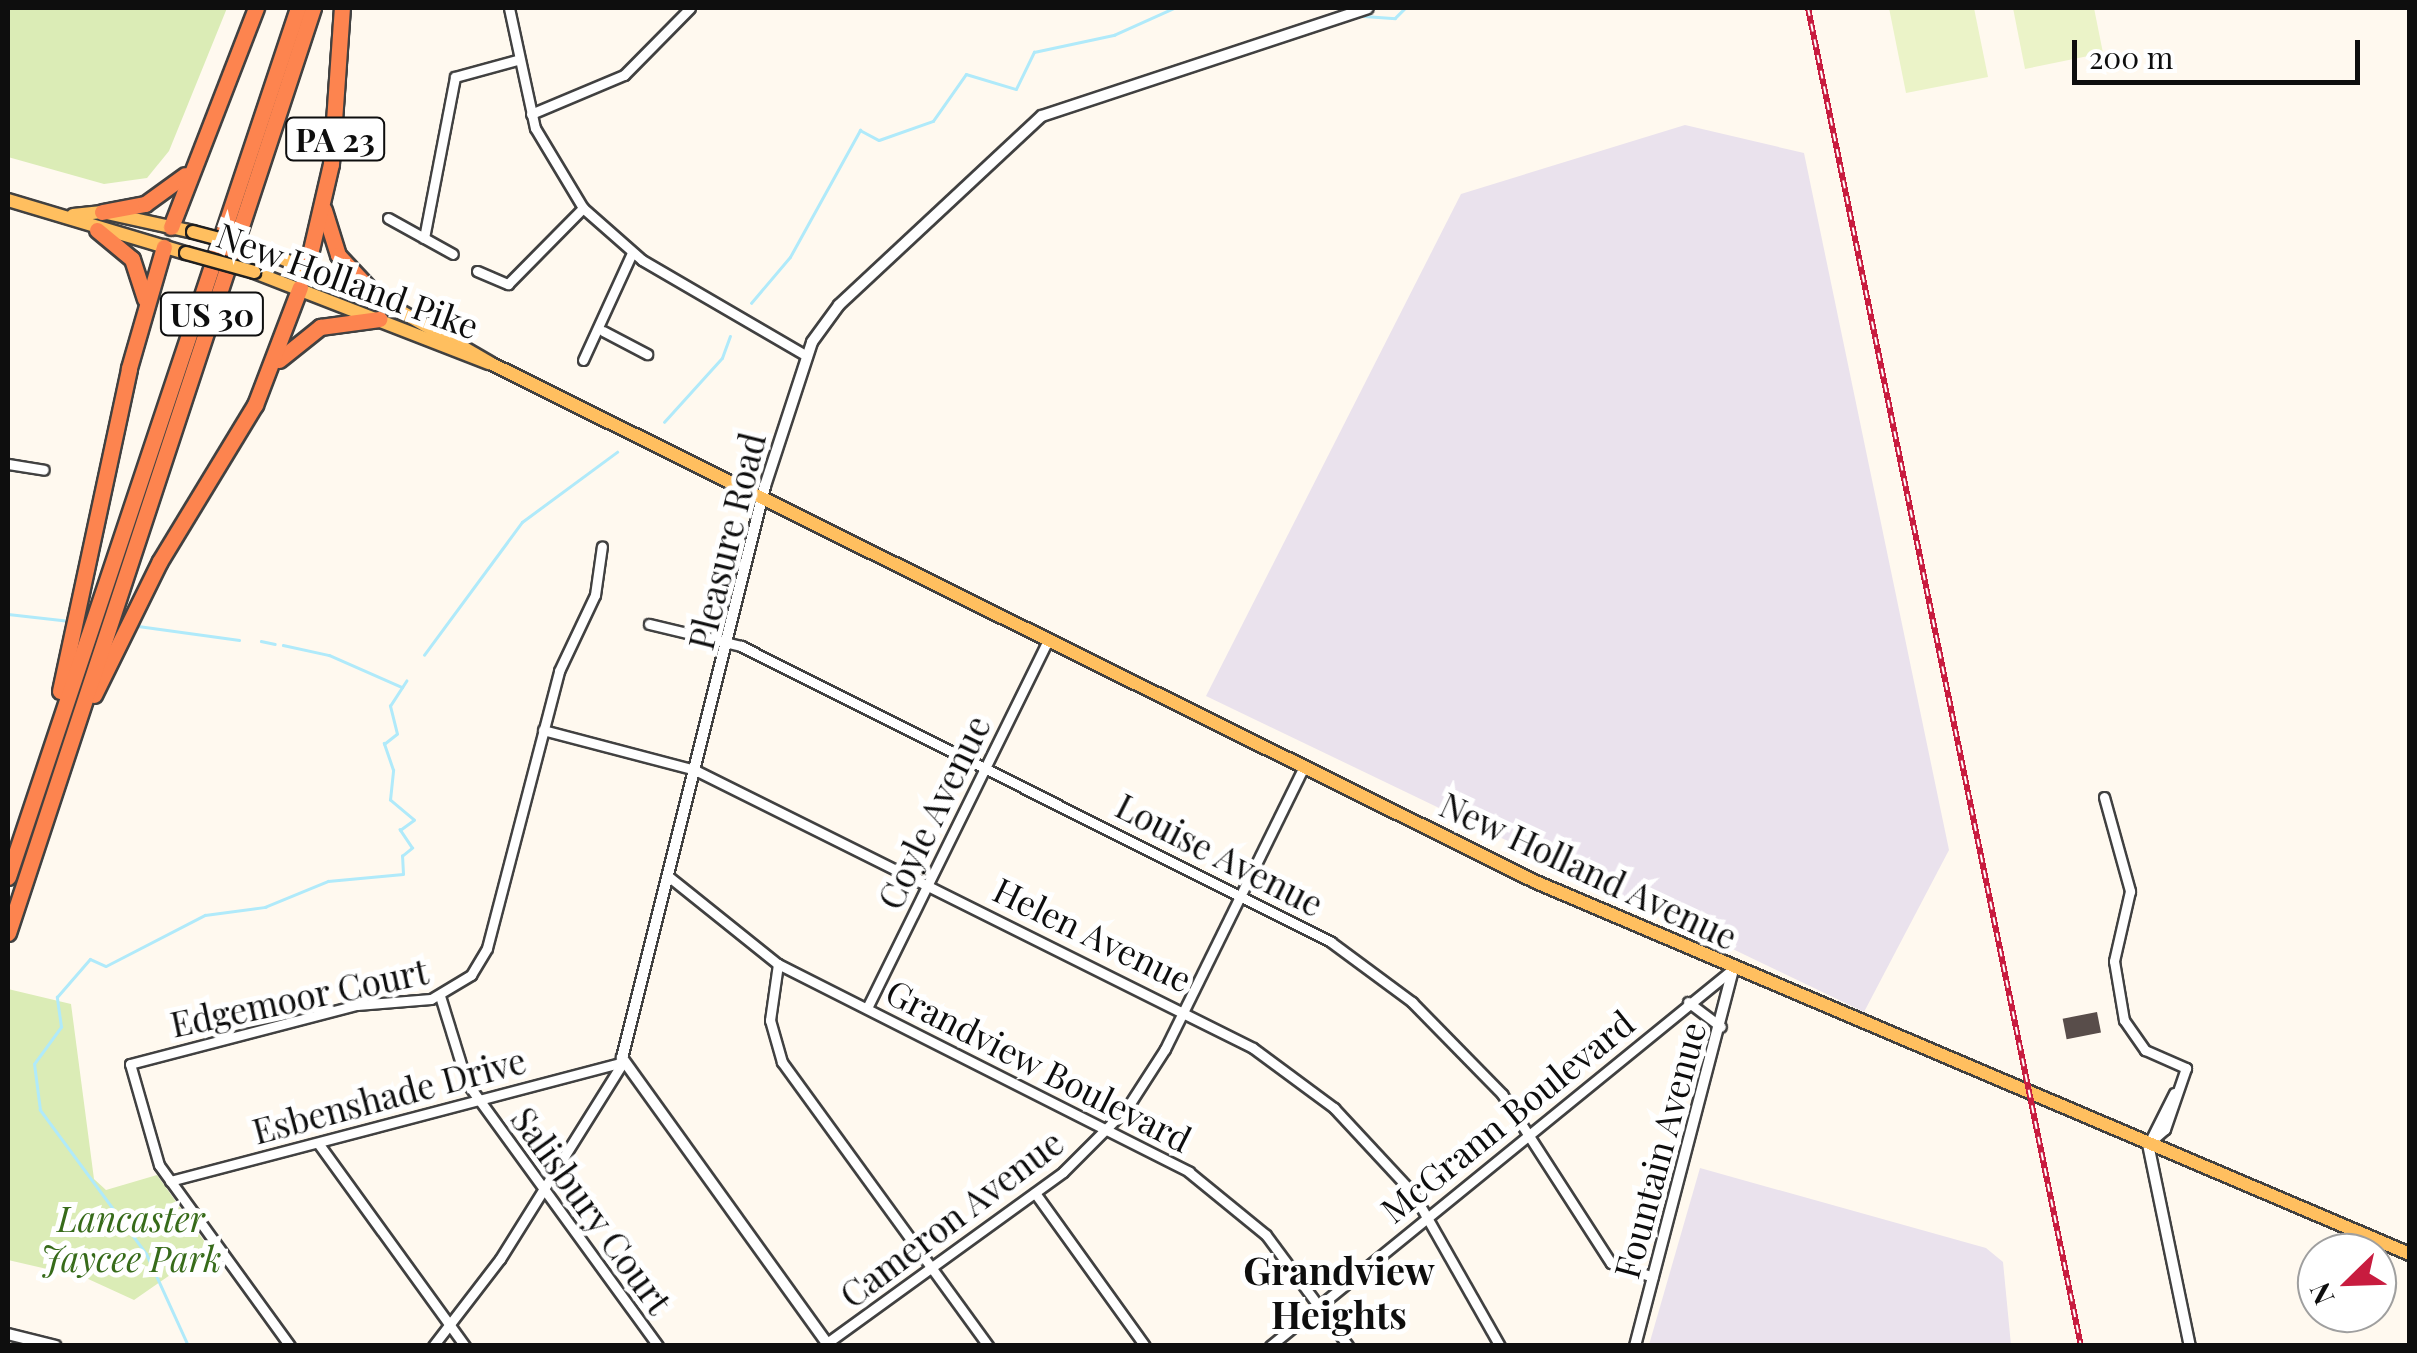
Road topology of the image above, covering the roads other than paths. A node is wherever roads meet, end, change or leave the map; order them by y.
1 (256, 8) edge
2 (298, 8) edge
3 (313, 8) edge
4 (342, 8) edge
5 (509, 8) edge
6 (690, 8) edge
7 (1368, 8) edge
8 (518, 60) junction
9 (531, 114) junction
10 (191, 168) junction
11 (8, 200) edge
12 (324, 203) junction
13 (583, 208) junction
14 (102, 212) junction
15 (72, 215) junction
16 (388, 218) dead end
17 (170, 226) junction
18 (97, 230) junction
19 (424, 238) junction
20 (164, 247) junction
21 (632, 253) junction
22 (452, 254) dead end
23 (307, 267) junction
24 (477, 271) dead end
25 (300, 288) junction
26 (378, 298) junction
27 (146, 308) junction
28 (380, 319) junction
29 (603, 331) junction
30 (648, 354) dead end
31 (807, 356) junction
32 (583, 360) dead end
33 (490, 363) junction
34 (271, 372) junction
35 (8, 464) edge
36 (44, 470) dead end
37 (763, 500) junction
38 (602, 546) dead end
39 (101, 624) junction
40 (650, 624) dead end
41 (1048, 640) junction
42 (728, 642) junction
43 (544, 730) junction
44 (986, 766) junction
45 (1304, 766) junction
46 (695, 770) junction
47 (2104, 797) dead end
48 (8, 874) edge
49 (668, 876) junction
50 (928, 883) junction
51 (1241, 893) junction
52 (8, 933) edge
53 (778, 964) junction
54 (1733, 969) junction
55 (440, 996) junction
56 (1688, 1002) junction
57 (866, 1008) junction
58 (1184, 1010) junction
59 (1721, 1026) junction
60 (623, 1062) junction
61 (478, 1100) junction
62 (1110, 1128) junction
63 (1530, 1132) junction
64 (318, 1142) junction
65 (2148, 1144) junction
66 (170, 1182) junction
67 (545, 1192) junction
68 (1035, 1193) junction
69 (1428, 1216) junction
70 (2410, 1254) edge
71 (932, 1268) junction
72 (1654, 1277) junction
73 (1322, 1303) junction
74 (450, 1326) junction
75 (8, 1334) edge
76 (828, 1344) edge
77 (56, 1346) edge
78 (290, 1346) edge
79 (432, 1346) edge
80 (465, 1346) edge
81 (658, 1346) edge
82 (988, 1346) edge
83 (1145, 1346) edge
84 (1270, 1346) edge
85 (1348, 1346) edge
86 (1500, 1346) edge
87 (1635, 1346) edge
88 (2190, 1346) edge

1 - 10 highway
2 - 39 highway, US 30
3 - 39 highway, US 30
4 - 12 highway, PA 23
5 - 8 street
6 - 9 street
7 - 31 street, Pleasure Road
8 - 9 street
8 - 19 street
9 - 13 street
10 - 14 highway
10 - 17 highway
11 - 15 main road, New Holland Pike
12 - 23 highway, PA 23
12 - 26 highway
13 - 21 street
13 - 24 street
14 - 15 main road, New Holland Pike
14 - 17 main road, New Holland Pike
15 - 18 main road, New Holland Pike
16 - 19 street
17 - 20 main road
17 - 23 main road, New Holland Pike, bridge
18 - 20 main road, New Holland Pike
18 - 27 highway
19 - 22 street
20 - 25 main road, New Holland Pike, bridge
20 - 27 highway
21 - 29 street
21 - 31 street
23 - 25 main road, PA 23
23 - 26 main road, New Holland Pike
25 - 28 main road, New Holland Pike
25 - 34 highway
26 - 33 main road, New Holland Pike
27 - 39 highway
28 - 33 main road, New Holland Pike
28 - 34 highway
29 - 30 street
29 - 32 street
31 - 37 street, Pleasure Road
33 - 37 main road, New Holland Pike
34 - 39 highway
35 - 36 street
37 - 41 main road, New Holland Avenue
37 - 42 street, Pleasure Road
38 - 43 street, Edgemoor Court
39 - 48 highway
39 - 52 highway
40 - 42 street, Louise Avenue
41 - 44 street, Coyle Avenue
41 - 45 main road, New Holland Avenue
42 - 44 street, Louise Avenue
42 - 46 street, Pleasure Road
43 - 46 street, Helen Avenue
43 - 55 street, Edgemoor Court
44 - 50 street, Coyle Avenue
44 - 51 street, Louise Avenue
45 - 51 street, Cameron Avenue
45 - 54 main road, New Holland Avenue
46 - 49 street, Pleasure Road
46 - 50 street, Helen Avenue
47 - 65 street
49 - 53 street, Grandview Boulevard
49 - 60 street, Pleasure Road
50 - 57 street, Coyle Avenue
50 - 58 street, Helen Avenue
51 - 58 street, Cameron Avenue
51 - 63 street, Louise Avenue
53 - 57 street, Grandview Boulevard
53 - 71 street
54 - 56 street, McGrann Boulevard
54 - 59 street, Fountain Avenue
54 - 65 main road, New Holland Avenue
55 - 61 street, Salisbury Court
55 - 66 street, Edgemoor Court
56 - 59 street
56 - 63 street, McGrann Boulevard
57 - 62 street, Grandview Boulevard
58 - 62 street, Cameron Avenue
58 - 69 street, Helen Avenue
59 - 72 street, Fountain Avenue
60 - 61 street, Esbenshade Drive
60 - 67 street
60 - 76 street
61 - 64 street, Esbenshade Drive
61 - 67 street, Salisbury Court
62 - 68 street, Cameron Avenue
62 - 73 street, Grandview Boulevard
63 - 69 street, McGrann Boulevard
63 - 72 street, Louise Avenue
64 - 66 street, Esbenshade Drive
64 - 74 street
65 - 70 main road, New Holland Avenue
65 - 88 street
66 - 78 street, Edgemoor Court
67 - 74 street
67 - 81 street, Salisbury Court
68 - 71 street, Cameron Avenue
68 - 83 street
69 - 73 street, McGrann Boulevard
69 - 86 street, Helen Avenue
71 - 76 street, Cameron Avenue
71 - 82 street
72 - 87 street, Fountain Avenue
73 - 84 street, McGrann Boulevard
73 - 85 street, Grandview Boulevard
74 - 79 street
74 - 80 street
75 - 77 street

